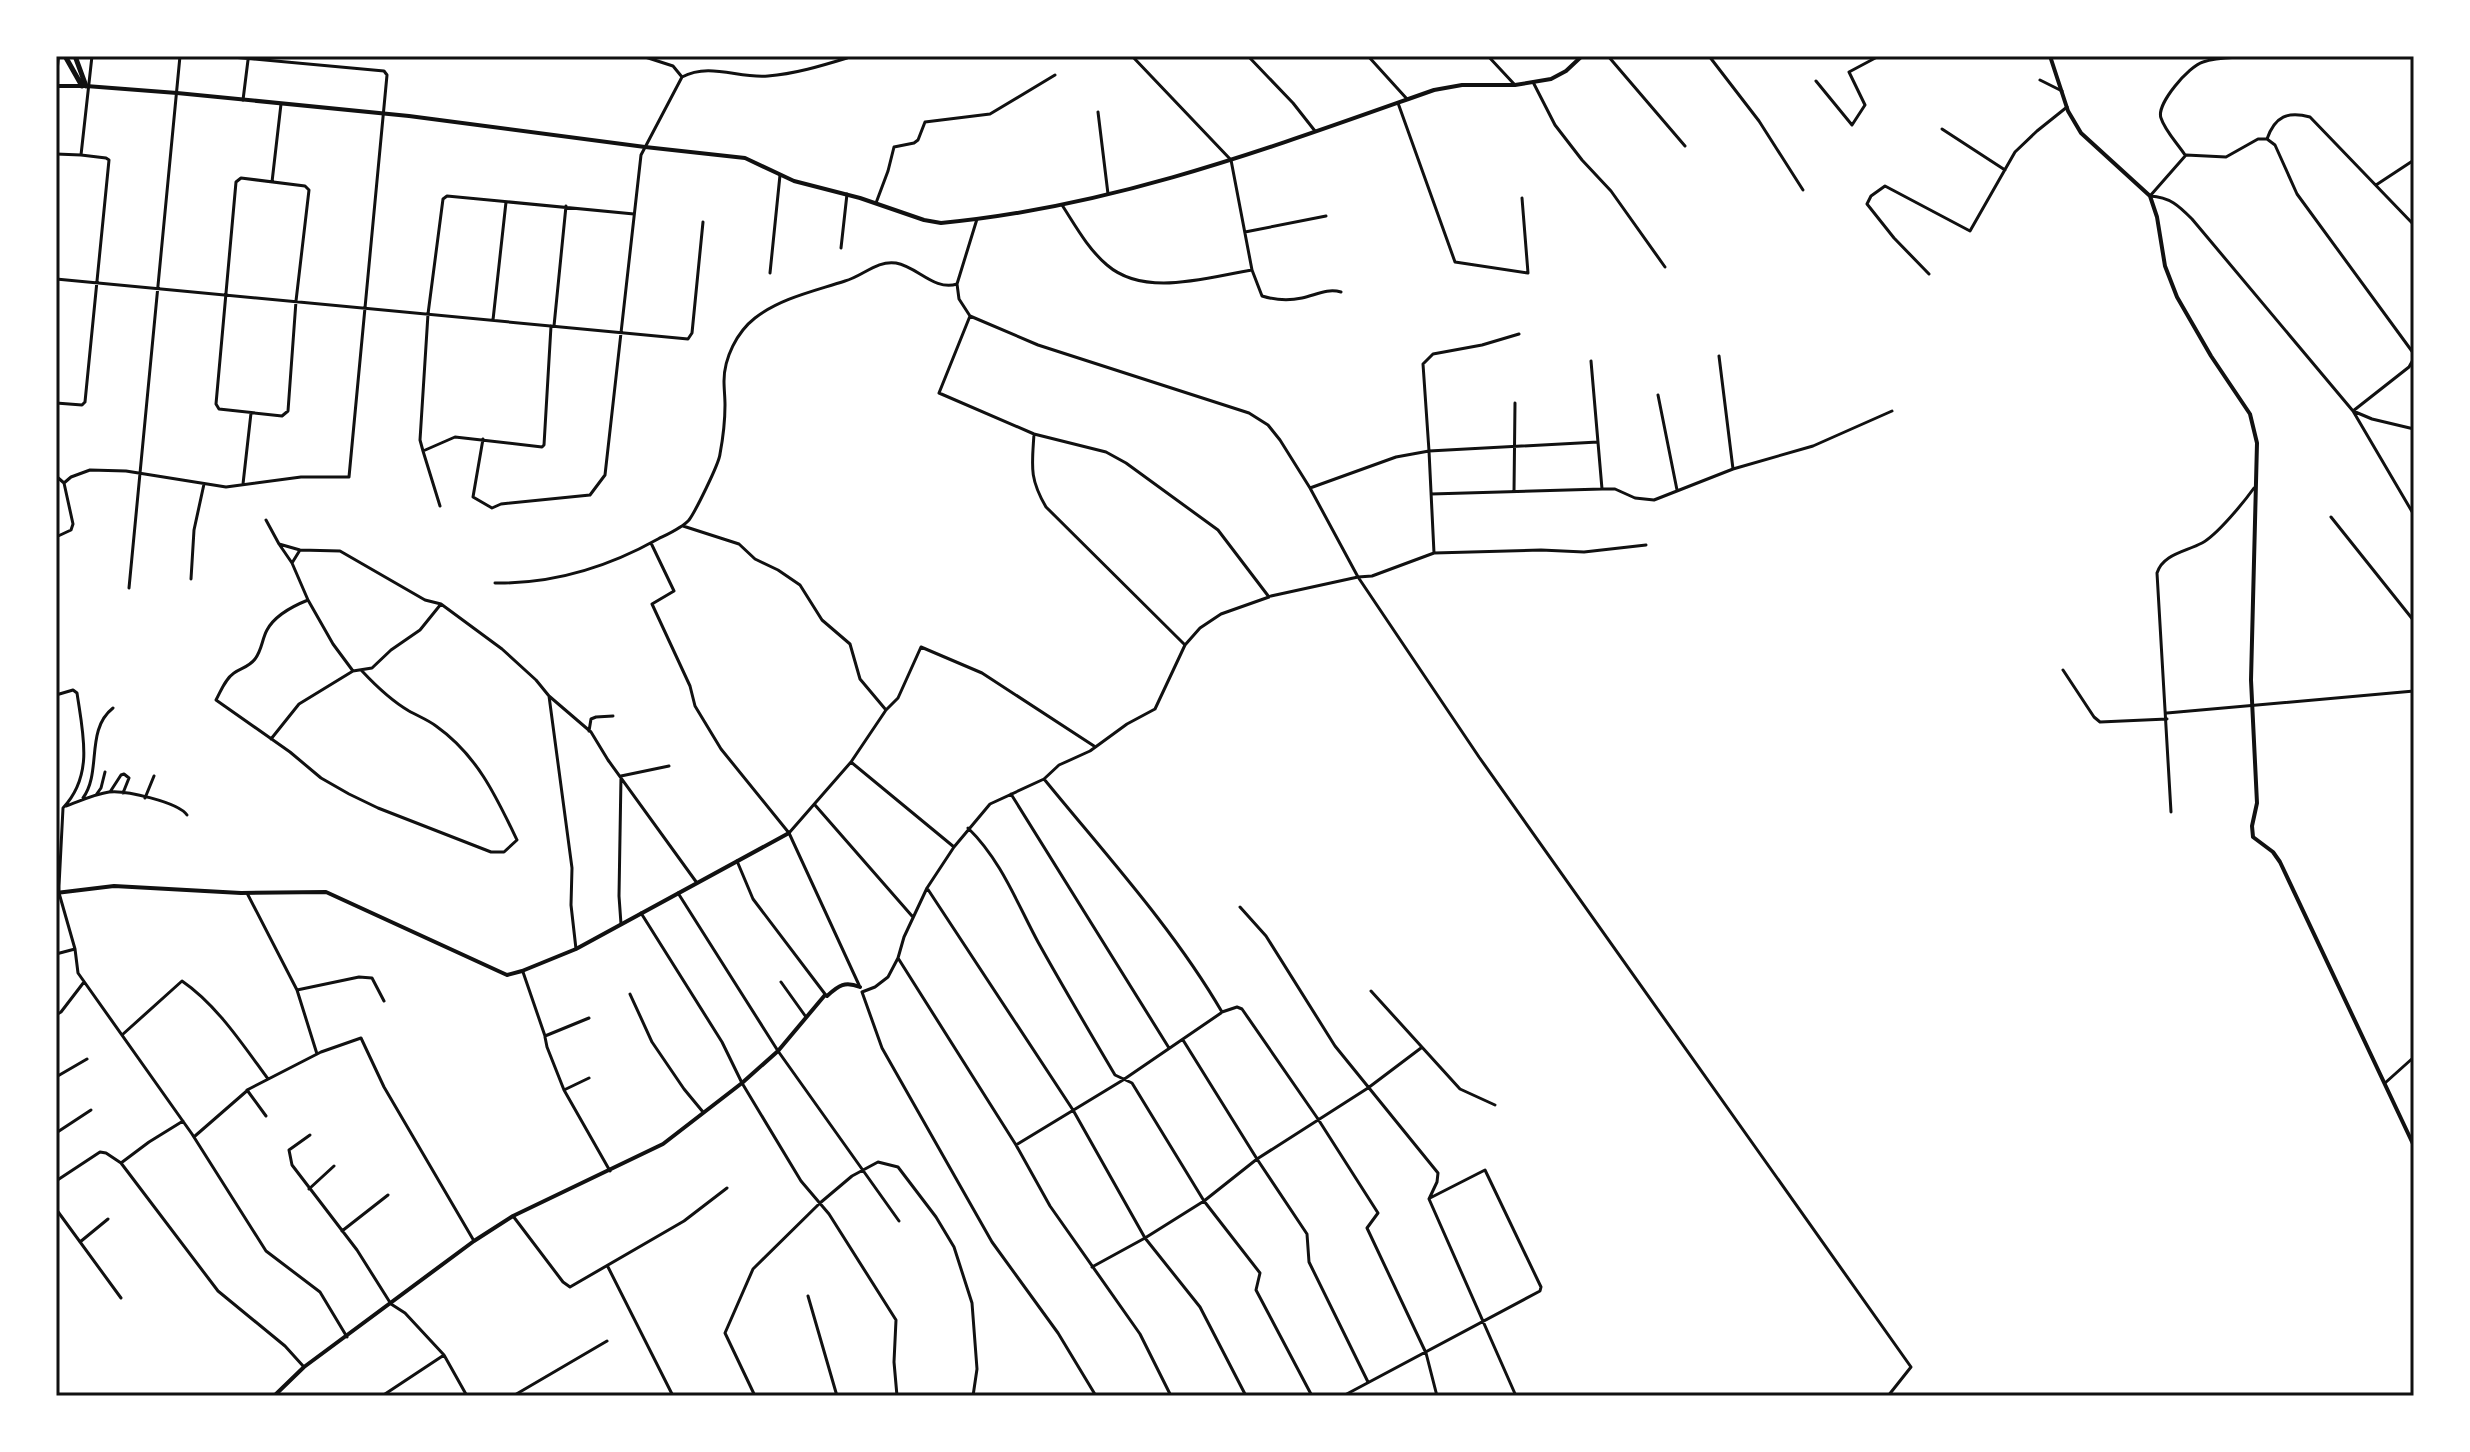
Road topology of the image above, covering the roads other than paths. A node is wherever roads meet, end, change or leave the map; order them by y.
1 (58, 56) edge
2 (65, 56) edge
3 (75, 56) edge
4 (92, 56) edge
5 (180, 56) edge
6 (222, 56) edge
7 (642, 56) edge
8 (1132, 56) edge
9 (1248, 56) edge
10 (1368, 56) edge
11 (1488, 56) edge
12 (1582, 56) edge
13 (1608, 56) edge
14 (1709, 56) edge
15 (1879, 56) edge
16 (2050, 56) edge
17 (2252, 56) edge
18 (248, 58) junction
19 (847, 58) dead end
20 (1055, 75) dead end
21 (56, 76) edge
22 (682, 77) junction
23 (2040, 80) dead end
24 (1816, 81) dead end
25 (1533, 82) junction
26 (1515, 85) junction
27 (56, 86) edge
28 (85, 86) junction
29 (2062, 91) junction
30 (177, 93) junction
31 (1407, 99) junction
32 (243, 100) junction
33 (1398, 103) junction
34 (281, 104) junction
35 (2067, 107) junction
36 (1098, 112) dead end
37 (383, 113) junction
38 (1942, 129) dead end
39 (1316, 132) junction
40 (2267, 139) junction
41 (1685, 146) dead end
42 (645, 147) junction
43 (56, 154) edge
44 (81, 155) junction
45 (2186, 155) junction
46 (1231, 160) junction
47 (2414, 160) edge
48 (2005, 170) junction
49 (780, 175) junction
50 (272, 182) junction
51 (2376, 185) junction
52 (1803, 190) dead end
53 (847, 194) junction
54 (1108, 194) junction
55 (2150, 196) junction
56 (1522, 198) dead end
57 (506, 202) junction
58 (876, 203) junction
59 (1062, 205) junction
60 (566, 206) junction
61 (634, 214) junction
62 (1326, 216) dead end
63 (977, 219) junction
64 (703, 222) dead end
65 (2414, 225) edge
66 (1245, 232) junction
67 (841, 248) dead end
68 (1665, 267) dead end
69 (1252, 270) junction
70 (770, 273) dead end
71 (1929, 274) dead end
72 (56, 279) edge
73 (96, 282) junction
74 (957, 284) junction
75 (156, 288) junction
76 (1341, 292) dead end
77 (226, 294) junction
78 (296, 301) junction
79 (366, 307) junction
80 (428, 314) junction
81 (970, 316) junction
82 (493, 320) junction
83 (552, 326) junction
84 (621, 332) junction
85 (1519, 334) dead end
86 (1719, 356) dead end
87 (2414, 356) edge
88 (1591, 361) dead end
89 (1658, 395) dead end
90 (56, 403) edge
91 (1515, 403) dead end
92 (1892, 411) dead end
93 (2353, 411) junction
94 (251, 413) junction
95 (2414, 429) edge
96 (1034, 434) junction
97 (483, 439) junction
98 (1598, 442) junction
99 (1514, 448) junction
100 (423, 451) junction
101 (1429, 451) junction
102 (1733, 469) junction
103 (140, 473) junction
104 (56, 476) edge
105 (64, 483) junction
106 (204, 484) junction
107 (243, 484) junction
108 (1310, 488) junction
109 (2254, 488) junction
110 (1602, 489) junction
111 (1677, 490) junction
112 (1514, 492) junction
113 (1431, 494) junction
114 (440, 506) dead end
115 (2414, 515) edge
116 (2331, 517) dead end
117 (266, 520) dead end
118 (682, 525) junction
119 (56, 537) edge
120 (651, 543) junction
121 (279, 544) junction
122 (1646, 545) dead end
123 (300, 550) junction
124 (1434, 553) junction
125 (292, 563) junction
126 (1358, 577) junction
127 (191, 579) dead end
128 (495, 583) dead end
129 (129, 588) dead end
130 (1269, 597) junction
131 (308, 600) junction
132 (441, 604) junction
133 (2414, 621) edge
134 (1185, 645) junction
135 (2063, 670) dead end
136 (353, 671) junction
137 (362, 671) junction
138 (2414, 691) edge
139 (56, 695) edge
140 (549, 696) junction
141 (2252, 705) junction
142 (113, 708) dead end
143 (886, 710) junction
144 (2167, 713) junction
145 (613, 716) dead end
146 (2167, 719) junction
147 (589, 731) junction
148 (271, 739) junction
149 (1095, 747) junction
150 (851, 762) junction
151 (669, 766) dead end
152 (105, 772) dead end
153 (154, 776) dead end
154 (621, 776) junction
155 (1044, 779) junction
156 (110, 792) junction
157 (123, 793) junction
158 (1011, 794) junction
159 (96, 795) junction
160 (145, 798) junction
161 (81, 801) junction
162 (815, 805) junction
163 (63, 808) junction
164 (2171, 812) dead end
165 (187, 815) dead end
166 (968, 828) junction
167 (789, 833) junction
168 (954, 847) junction
169 (737, 861) junction
170 (697, 883) junction
171 (927, 888) junction
172 (246, 892) junction
173 (58, 893) edge
174 (678, 893) junction
175 (1240, 907) dead end
176 (641, 913) junction
177 (912, 917) junction
178 (621, 924) junction
179 (75, 949) junction
180 (576, 949) junction
181 (56, 954) edge
182 (898, 958) junction
183 (522, 971) junction
184 (84, 982) junction
185 (781, 982) dead end
186 (297, 990) junction
187 (861, 990) junction
188 (1371, 991) dead end
189 (630, 994) dead end
190 (827, 996) junction
191 (384, 1001) dead end
192 (1222, 1012) junction
193 (56, 1015) edge
194 (806, 1017) junction
195 (589, 1018) dead end
196 (122, 1035) junction
197 (545, 1036) junction
198 (1183, 1040) junction
199 (1169, 1048) junction
200 (1421, 1048) junction
201 (778, 1051) junction
202 (317, 1054) junction
203 (2414, 1057) edge
204 (87, 1059) dead end
205 (56, 1077) edge
206 (589, 1078) dead end
207 (268, 1079) junction
208 (1123, 1080) junction
209 (742, 1083) junction
210 (2385, 1083) junction
211 (1368, 1088) junction
212 (247, 1090) junction
213 (564, 1090) junction
214 (1495, 1105) dead end
215 (91, 1110) dead end
216 (1073, 1110) junction
217 (703, 1112) junction
218 (266, 1116) dead end
219 (1318, 1119) junction
220 (183, 1121) junction
221 (56, 1133) edge
222 (310, 1135) dead end
223 (194, 1138) junction
224 (1016, 1145) junction
225 (2414, 1146) edge
226 (1257, 1159) junction
227 (121, 1163) junction
228 (334, 1166) dead end
229 (610, 1171) junction
230 (864, 1171) junction
231 (56, 1181) edge
232 (727, 1188) dead end
233 (309, 1189) junction
234 (388, 1195) dead end
235 (1429, 1199) junction
236 (1204, 1201) junction
237 (820, 1203) junction
238 (56, 1209) edge
239 (513, 1216) junction
240 (108, 1219) dead end
241 (899, 1221) dead end
242 (342, 1231) junction
243 (1145, 1238) junction
244 (474, 1241) junction
245 (80, 1242) junction
246 (608, 1267) junction
247 (1092, 1267) junction
248 (808, 1296) dead end
249 (121, 1298) dead end
250 (391, 1304) junction
251 (1484, 1322) junction
252 (347, 1337) junction
253 (607, 1341) dead end
254 (1426, 1353) junction
255 (444, 1355) junction
256 (304, 1367) junction
257 (1369, 1383) junction
258 (274, 1396) edge
259 (382, 1396) edge
260 (467, 1396) edge
261 (513, 1396) edge
262 (673, 1396) edge
263 (755, 1396) edge
264 (837, 1396) edge
265 (897, 1396) edge
266 (973, 1396) edge
267 (1096, 1396) edge
268 (1171, 1396) edge
269 (1246, 1396) edge
270 (1312, 1396) edge
271 (1343, 1396) edge
272 (1437, 1396) edge
273 (1516, 1396) edge
274 (1888, 1396) edge

1 - 21 street
2 - 28 main road
3 - 28 main road
4 - 28 street
5 - 30 street
6 - 18 street
7 - 22 street
8 - 46 street
9 - 39 street
10 - 31 street
11 - 26 street
12 - 25 street
13 - 41 street
14 - 52 street
15 - 24 street
16 - 29 street
17 - 45 street
18 - 32 street
18 - 37 street
19 - 22 street
20 - 58 street
22 - 42 street
23 - 29 street
25 - 26 street
25 - 68 street
26 - 31 street
27 - 28 street
28 - 30 street
28 - 44 street
29 - 35 street
30 - 32 street
30 - 75 street
31 - 33 street
32 - 34 street
33 - 39 street
33 - 56 street
34 - 37 street
34 - 50 street
35 - 48 street
35 - 55 street
36 - 54 street
37 - 42 street
37 - 79 street
38 - 48 street
39 - 46 street
40 - 45 street
40 - 51 street
40 - 87 street
42 - 49 street
42 - 61 street
43 - 44 street
44 - 73 street
45 - 55 street
46 - 54 street
46 - 66 street
47 - 51 street
48 - 71 street
49 - 53 street
49 - 70 street
50 - 77 street
50 - 78 street
51 - 65 street
53 - 58 street
53 - 67 street
54 - 59 street
55 - 93 street
55 - 109 street
57 - 60 street
57 - 80 street
57 - 82 street
58 - 63 street
59 - 63 street
59 - 69 street
60 - 61 street
60 - 83 street
61 - 84 street
62 - 66 street
63 - 74 street
64 - 84 street
66 - 69 street
69 - 76 street
72 - 73 street
73 - 75 street
73 - 90 street
74 - 81 street
74 - 118 street
75 - 77 street
75 - 103 street
77 - 78 street
77 - 94 street
78 - 79 street
78 - 94 street
79 - 80 street
79 - 107 street
80 - 82 street
80 - 100 street
81 - 96 street
81 - 108 street
82 - 83 street
83 - 84 street
83 - 97 street
84 - 97 street
85 - 101 street
86 - 102 street
87 - 93 street
88 - 98 street
89 - 111 street
91 - 99 street
92 - 102 street
93 - 95 street
93 - 115 street
94 - 107 street
96 - 130 street
96 - 134 street
97 - 100 street
98 - 99 street
98 - 110 street
99 - 101 street
99 - 112 street
100 - 114 street
101 - 108 street
101 - 113 street
102 - 111 street
103 - 105 street
103 - 106 street
103 - 129 street
104 - 105 street
105 - 119 street
106 - 107 street
106 - 127 street
108 - 126 street
109 - 141 street
109 - 144 street
110 - 111 street
110 - 112 street
112 - 113 street
113 - 124 street
116 - 133 street
117 - 121 street
118 - 120 street
118 - 143 street
120 - 128 street
120 - 167 street
121 - 123 street
121 - 125 street
122 - 124 street
123 - 125 street
123 - 132 street
124 - 126 street
125 - 131 street
126 - 130 street
126 - 274 street
130 - 134 street
131 - 136 street
131 - 148 street
132 - 137 street
132 - 140 street
134 - 149 street
135 - 146 street
136 - 137 street
136 - 148 street
137 - 148 street
138 - 141 street
139 - 163 street
140 - 147 street
140 - 180 street
141 - 144 street
141 - 210 street
142 - 161 street
143 - 149 street
143 - 150 street
144 - 146 street
145 - 147 street
146 - 164 street
147 - 154 street
149 - 155 street
150 - 162 street
150 - 168 street
151 - 154 street
152 - 159 street
153 - 160 street
154 - 170 street
154 - 178 street
155 - 158 street
155 - 192 street
156 - 157 street
156 - 157 street
156 - 159 street
157 - 160 street
158 - 166 street
158 - 199 street
159 - 161 street
160 - 165 street
161 - 163 street
162 - 167 street
162 - 177 street
163 - 173 street
166 - 168 street
166 - 208 street
167 - 169 street
167 - 187 street
168 - 171 street
169 - 170 street
169 - 190 street
170 - 174 street
171 - 177 street
171 - 216 street
172 - 173 street
172 - 183 street
172 - 186 street
173 - 179 street
174 - 176 street
174 - 201 street
175 - 211 street
176 - 178 street
176 - 209 street
177 - 182 street
178 - 180 street
179 - 181 street
179 - 184 street
180 - 183 street
182 - 187 street
182 - 224 street
183 - 197 street
184 - 193 street
184 - 196 street
185 - 194 street
186 - 191 street
186 - 202 street
187 - 190 street
187 - 267 street
188 - 200 street
189 - 217 street
190 - 194 street
192 - 198 street
192 - 219 street
194 - 201 street
195 - 197 street
196 - 207 street
196 - 220 street
197 - 213 street
198 - 199 street
198 - 226 street
199 - 208 street
200 - 211 street
200 - 214 street
201 - 209 street
201 - 230 street
202 - 207 street
202 - 244 street
203 - 210 street
204 - 205 street
206 - 213 street
207 - 212 street
208 - 216 street
208 - 236 street
209 - 217 street
209 - 237 street
210 - 225 street
211 - 219 street
211 - 235 street
212 - 218 street
212 - 223 street
213 - 229 street
215 - 221 street
216 - 224 street
216 - 243 street
217 - 229 street
219 - 226 street
219 - 254 street
220 - 223 street
220 - 227 street
222 - 233 street
223 - 252 street
224 - 247 street
226 - 236 street
226 - 257 street
227 - 231 street
227 - 256 street
228 - 233 street
229 - 239 street
230 - 237 street
230 - 241 street
230 - 266 street
232 - 246 street
233 - 242 street
234 - 242 street
235 - 251 street
235 - 251 street
236 - 243 street
236 - 270 street
237 - 263 street
237 - 265 street
238 - 245 street
239 - 244 street
239 - 246 street
240 - 245 street
242 - 250 street
243 - 247 street
243 - 269 street
244 - 250 street
245 - 249 street
246 - 262 street
247 - 268 street
248 - 264 street
250 - 252 street
250 - 255 street
251 - 254 street
251 - 273 street
252 - 256 street
253 - 261 street
254 - 257 street
254 - 272 street
255 - 259 street
255 - 260 street
256 - 258 street
257 - 271 street

